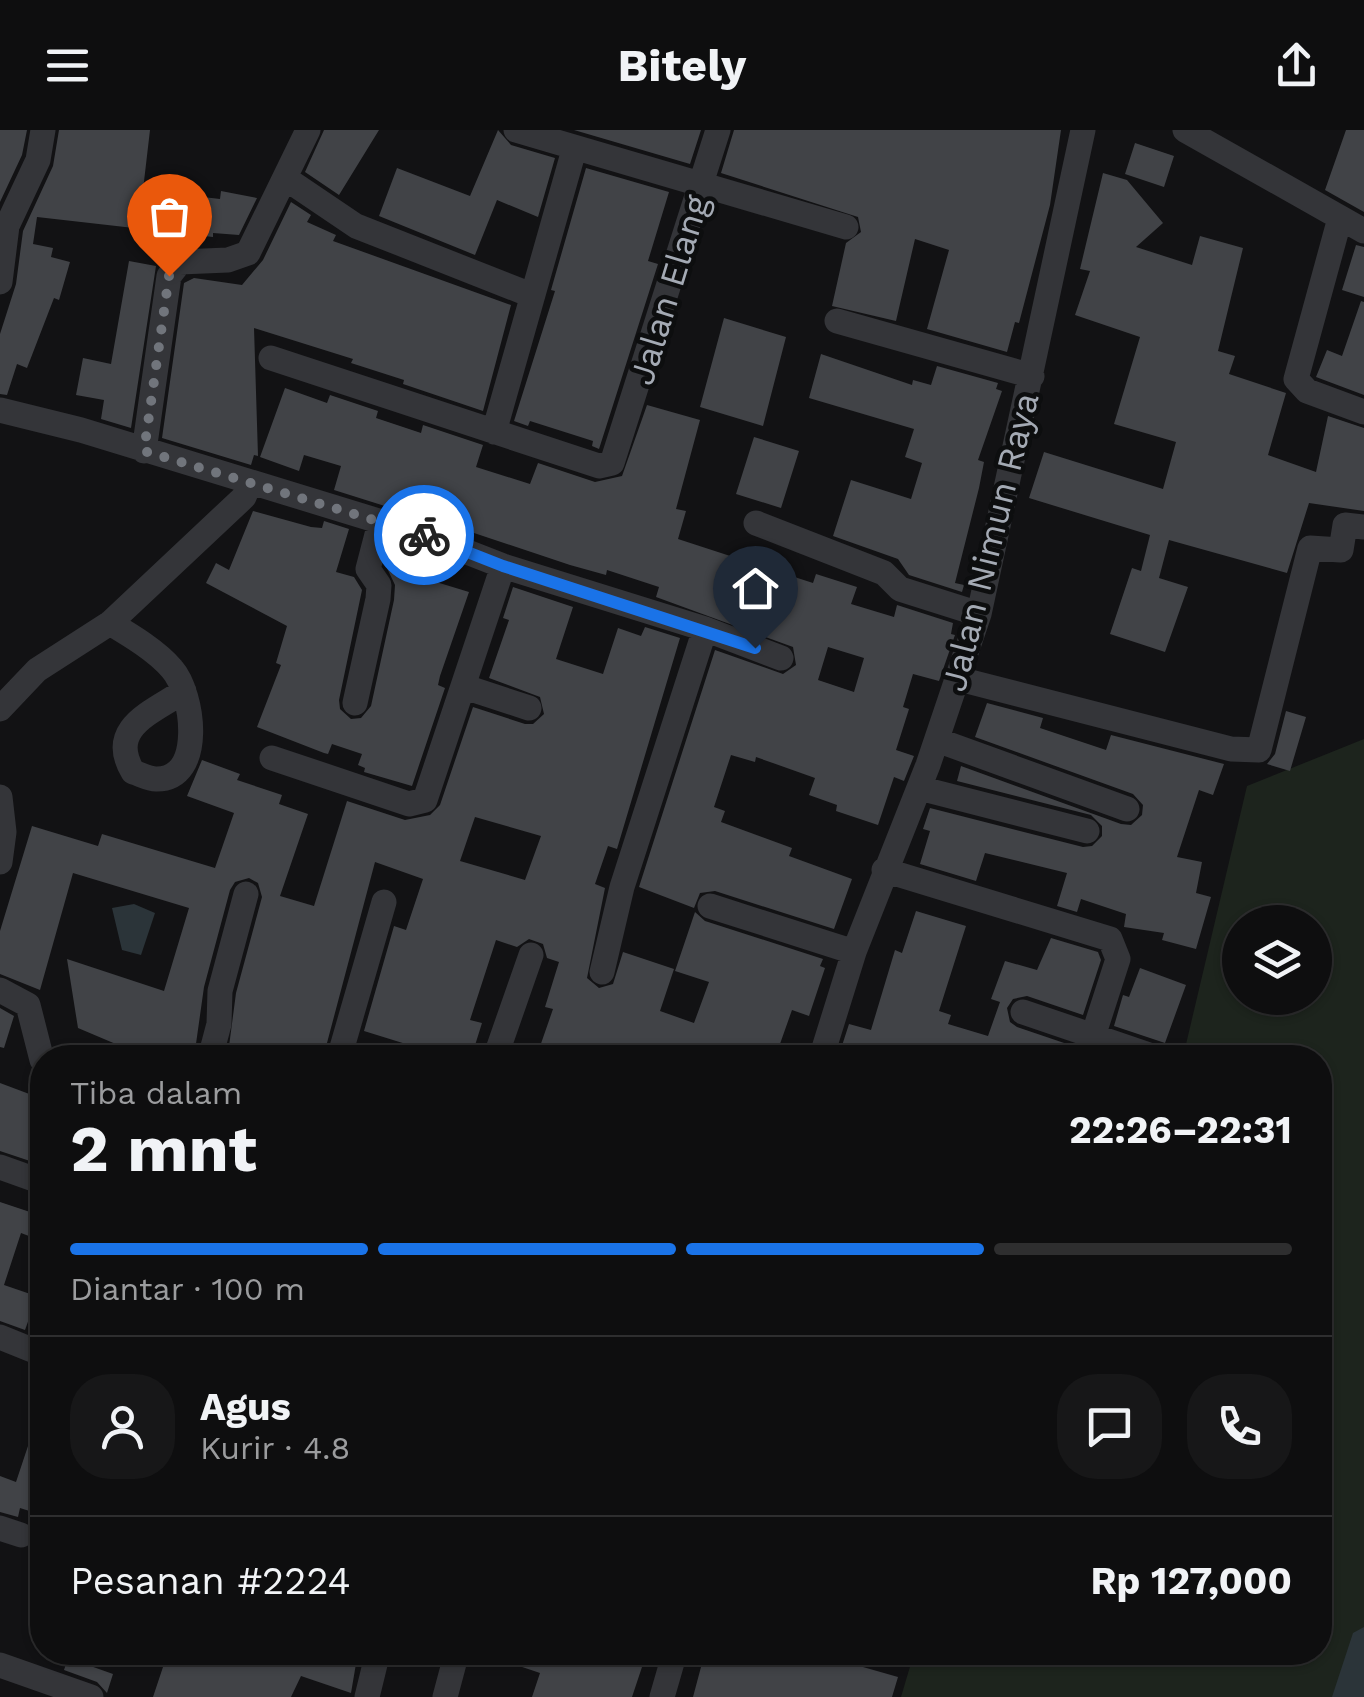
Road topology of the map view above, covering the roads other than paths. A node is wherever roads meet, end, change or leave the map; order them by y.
1 (43, 130) edge
2 (308, 130) edge
3 (516, 130) edge
4 (718, 130) edge
5 (1083, 130) edge
6 (1185, 130) edge
7 (574, 150) junction
8 (285, 178) junction
9 (702, 182) junction
10 (1340, 218) junction
11 (846, 227) dead end
12 (1364, 231) edge
13 (0, 282) edge
14 (531, 295) junction
15 (836, 321) dead end
16 (271, 358) dead end
17 (1032, 376) junction
18 (0, 410) edge
19 (1364, 412) edge
20 (494, 432) junction
21 (144, 451) junction
22 (249, 485) junction
23 (380, 523) junction
24 (756, 523) dead end
25 (1364, 527) edge
26 (503, 566) junction
27 (978, 614) junction
28 (110, 622) junction
29 (704, 629) junction
30 (781, 658) dead end
31 (959, 679) junction
32 (465, 687) junction
33 (184, 691) dead end
34 (355, 703) dead end
35 (529, 708) dead end
36 (0, 709) edge
37 (937, 740) junction
38 (272, 758) dead end
39 (918, 788) junction
40 (0, 797) edge
41 (1127, 809) dead end
42 (1087, 831) dead end
43 (0, 862) edge
44 (884, 870) junction
45 (246, 894) dead end
46 (384, 902) dead end
47 (710, 906) dead end
48 (854, 952) junction
49 (531, 955) dead end
50 (602, 972) dead end
51 (0, 990) edge
52 (1023, 1012) dead end
53 (1094, 1032) junction
54 (38, 1045) edge
55 (213, 1045) edge
56 (343, 1045) edge
57 (500, 1045) edge
58 (825, 1045) edge
59 (1090, 1045) edge
60 (1126, 1045) edge
61 (0, 1168) edge
62 (30, 1178) edge
63 (0, 1337) edge
64 (30, 1349) edge
65 (375, 1665) edge
66 (454, 1665) edge
67 (671, 1665) edge
68 (0, 1666) edge
69 (90, 1697) edge
70 (367, 1697) edge
71 (445, 1697) edge
72 (662, 1697) edge

1 - 13 street
2 - 8 street
3 - 7 street
4 - 9 street, Jalan Elang
5 - 17 street, Jalan Nimun Raya
6 - 10 street
7 - 9 street
7 - 14 street
8 - 14 street
8 - 21 street
9 - 11 street
9 - 20 street, Jalan Elang
10 - 12 street
10 - 19 street
14 - 20 street
15 - 17 street
16 - 20 street
17 - 27 street, Jalan Nimun Raya
18 - 21 street
21 - 22 street
22 - 23 street
22 - 28 street
23 - 26 street
23 - 34 street
24 - 27 street
25 - 31 street
26 - 29 street
26 - 32 street
27 - 31 street, Jalan Nimun Raya
28 - 33 street
28 - 36 street
29 - 30 street
29 - 50 street
31 - 37 street, Jalan Nimun Raya
32 - 35 street
32 - 38 street
37 - 39 street, Jalan Nimun Raya
37 - 41 street
39 - 42 street
39 - 44 street, Jalan Nimun Raya
40 - 43 street
44 - 48 street, Jalan Nimun Raya
44 - 53 street
45 - 55 street
46 - 56 street
47 - 48 street
48 - 58 street, Jalan Nimun Raya
49 - 57 street
51 - 54 street
52 - 53 street
53 - 59 street
53 - 60 street
61 - 62 street
63 - 64 street
65 - 70 street
66 - 71 street
67 - 72 street
68 - 69 street

